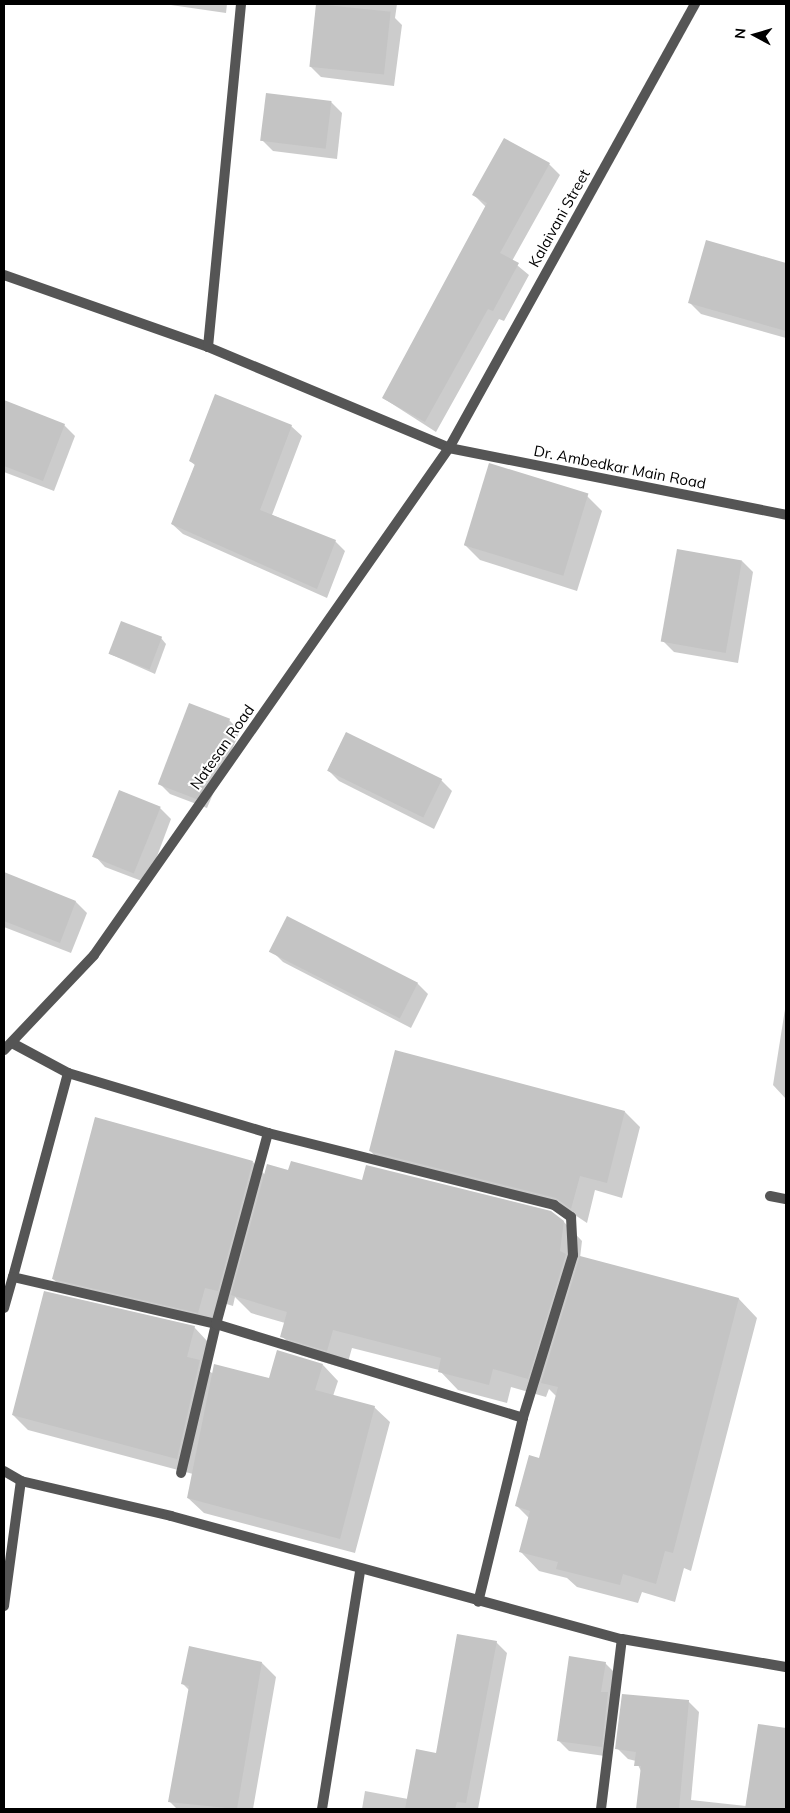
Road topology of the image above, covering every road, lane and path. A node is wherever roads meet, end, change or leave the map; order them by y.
1 (241, 4) edge
2 (695, 4) edge
3 (4, 275) edge
4 (208, 347) junction
5 (449, 448) junction
6 (786, 515) edge
7 (8, 1046) edge
8 (68, 1073) junction
9 (268, 1133) junction
10 (770, 1196) dead end
11 (786, 1199) edge
12 (13, 1277) junction
13 (4, 1308) edge
14 (216, 1324) junction
15 (523, 1418) junction
16 (4, 1471) edge
17 (181, 1473) dead end
18 (21, 1481) junction
19 (360, 1571) junction
20 (478, 1602) junction
21 (4, 1606) edge
22 (622, 1639) junction
23 (786, 1667) edge
24 (322, 1809) edge
25 (601, 1809) edge

1 - 4 street
2 - 5 street, Kalaivani Street
3 - 4 street, Dr. Ambedkar Main Road
4 - 5 street, Dr. Ambedkar Main Road
5 - 6 street, Dr. Ambedkar Main Road
5 - 7 street, Natesan Road
7 - 8 street
8 - 9 street
8 - 12 street
9 - 14 street
9 - 15 street
10 - 11 street
12 - 13 street
12 - 14 street
14 - 15 street
14 - 17 street
15 - 20 street
16 - 18 street
18 - 19 street
18 - 21 street
19 - 20 street
19 - 24 street
20 - 22 street
22 - 23 street
22 - 25 street

